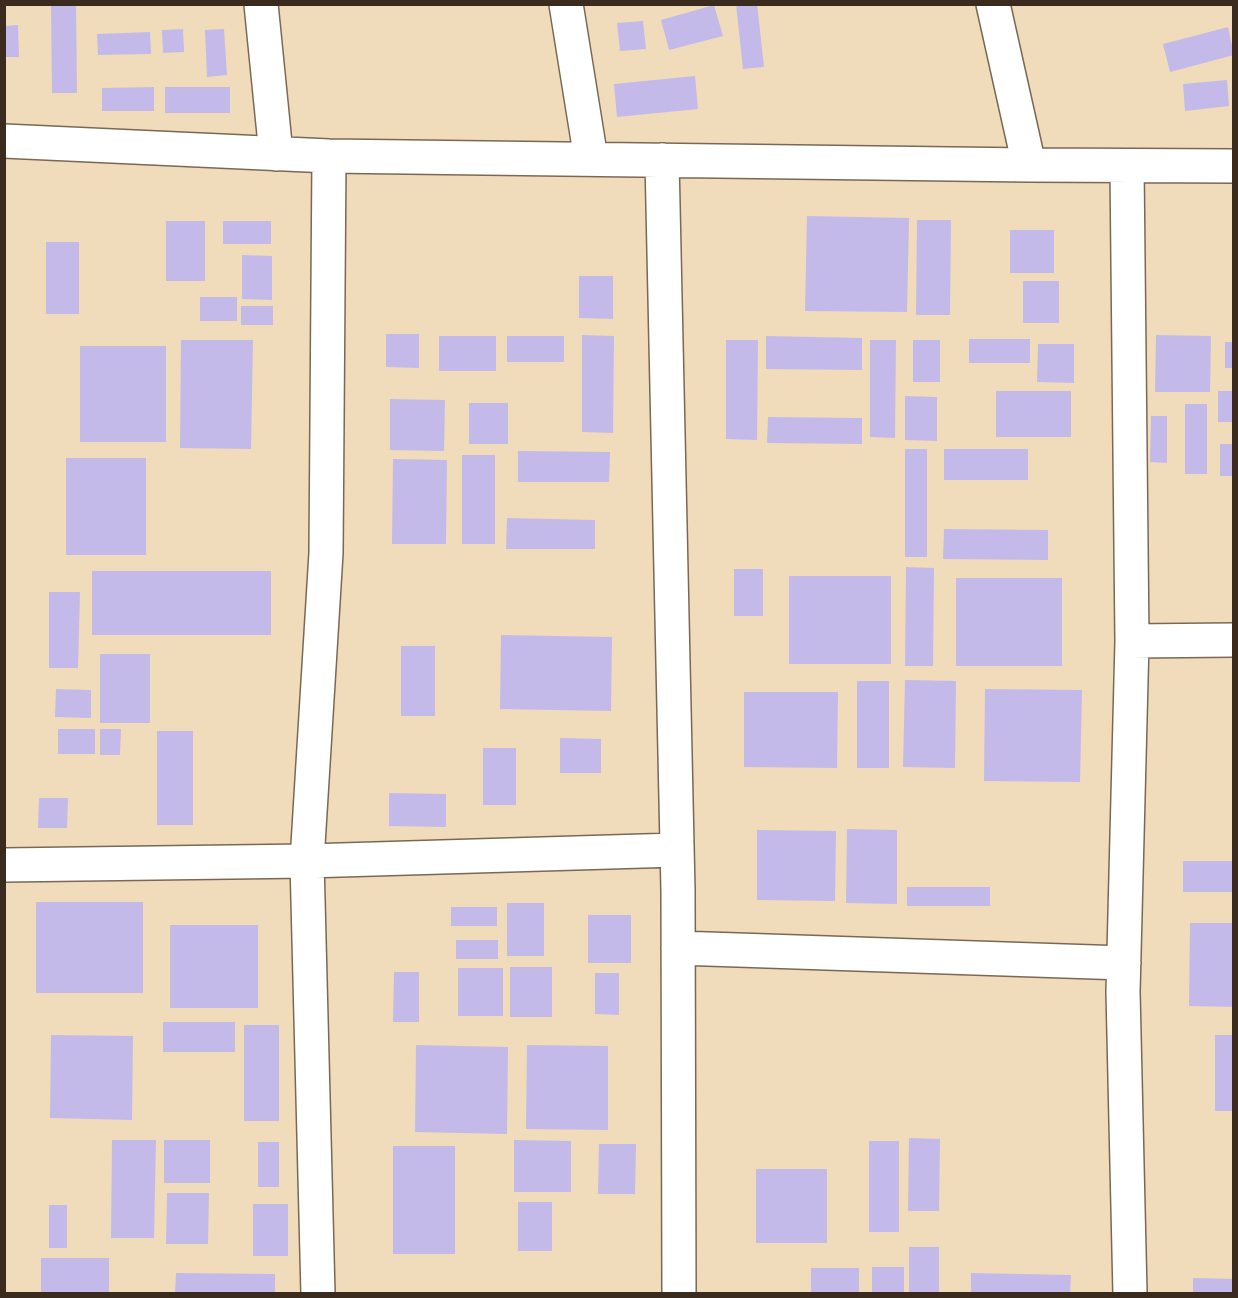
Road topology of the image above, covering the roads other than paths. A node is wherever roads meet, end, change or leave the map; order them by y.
1 (261, 4) edge
2 (566, 4) edge
3 (993, 4) edge
4 (4, 141) edge
5 (276, 154) junction
6 (329, 156) junction
7 (591, 159) junction
8 (662, 160) junction
9 (1029, 165) junction
10 (1127, 166) junction
11 (1233, 166) edge
12 (1233, 640) edge
13 (1132, 641) junction
14 (677, 850) junction
15 (307, 861) junction
16 (4, 865) edge
17 (678, 948) junction
18 (1124, 963) junction
19 (318, 1293) edge
20 (679, 1293) edge
21 (1130, 1293) edge

1 - 5 street
2 - 7 street
3 - 9 street
4 - 5 street
5 - 6 street
6 - 7 street
6 - 15 street
7 - 8 street
8 - 9 street
8 - 14 street
9 - 10 street
10 - 11 street
10 - 13 street
12 - 13 street
13 - 18 street
14 - 15 street
14 - 17 street
15 - 16 street
15 - 19 street
17 - 18 street
17 - 20 street
18 - 21 street

